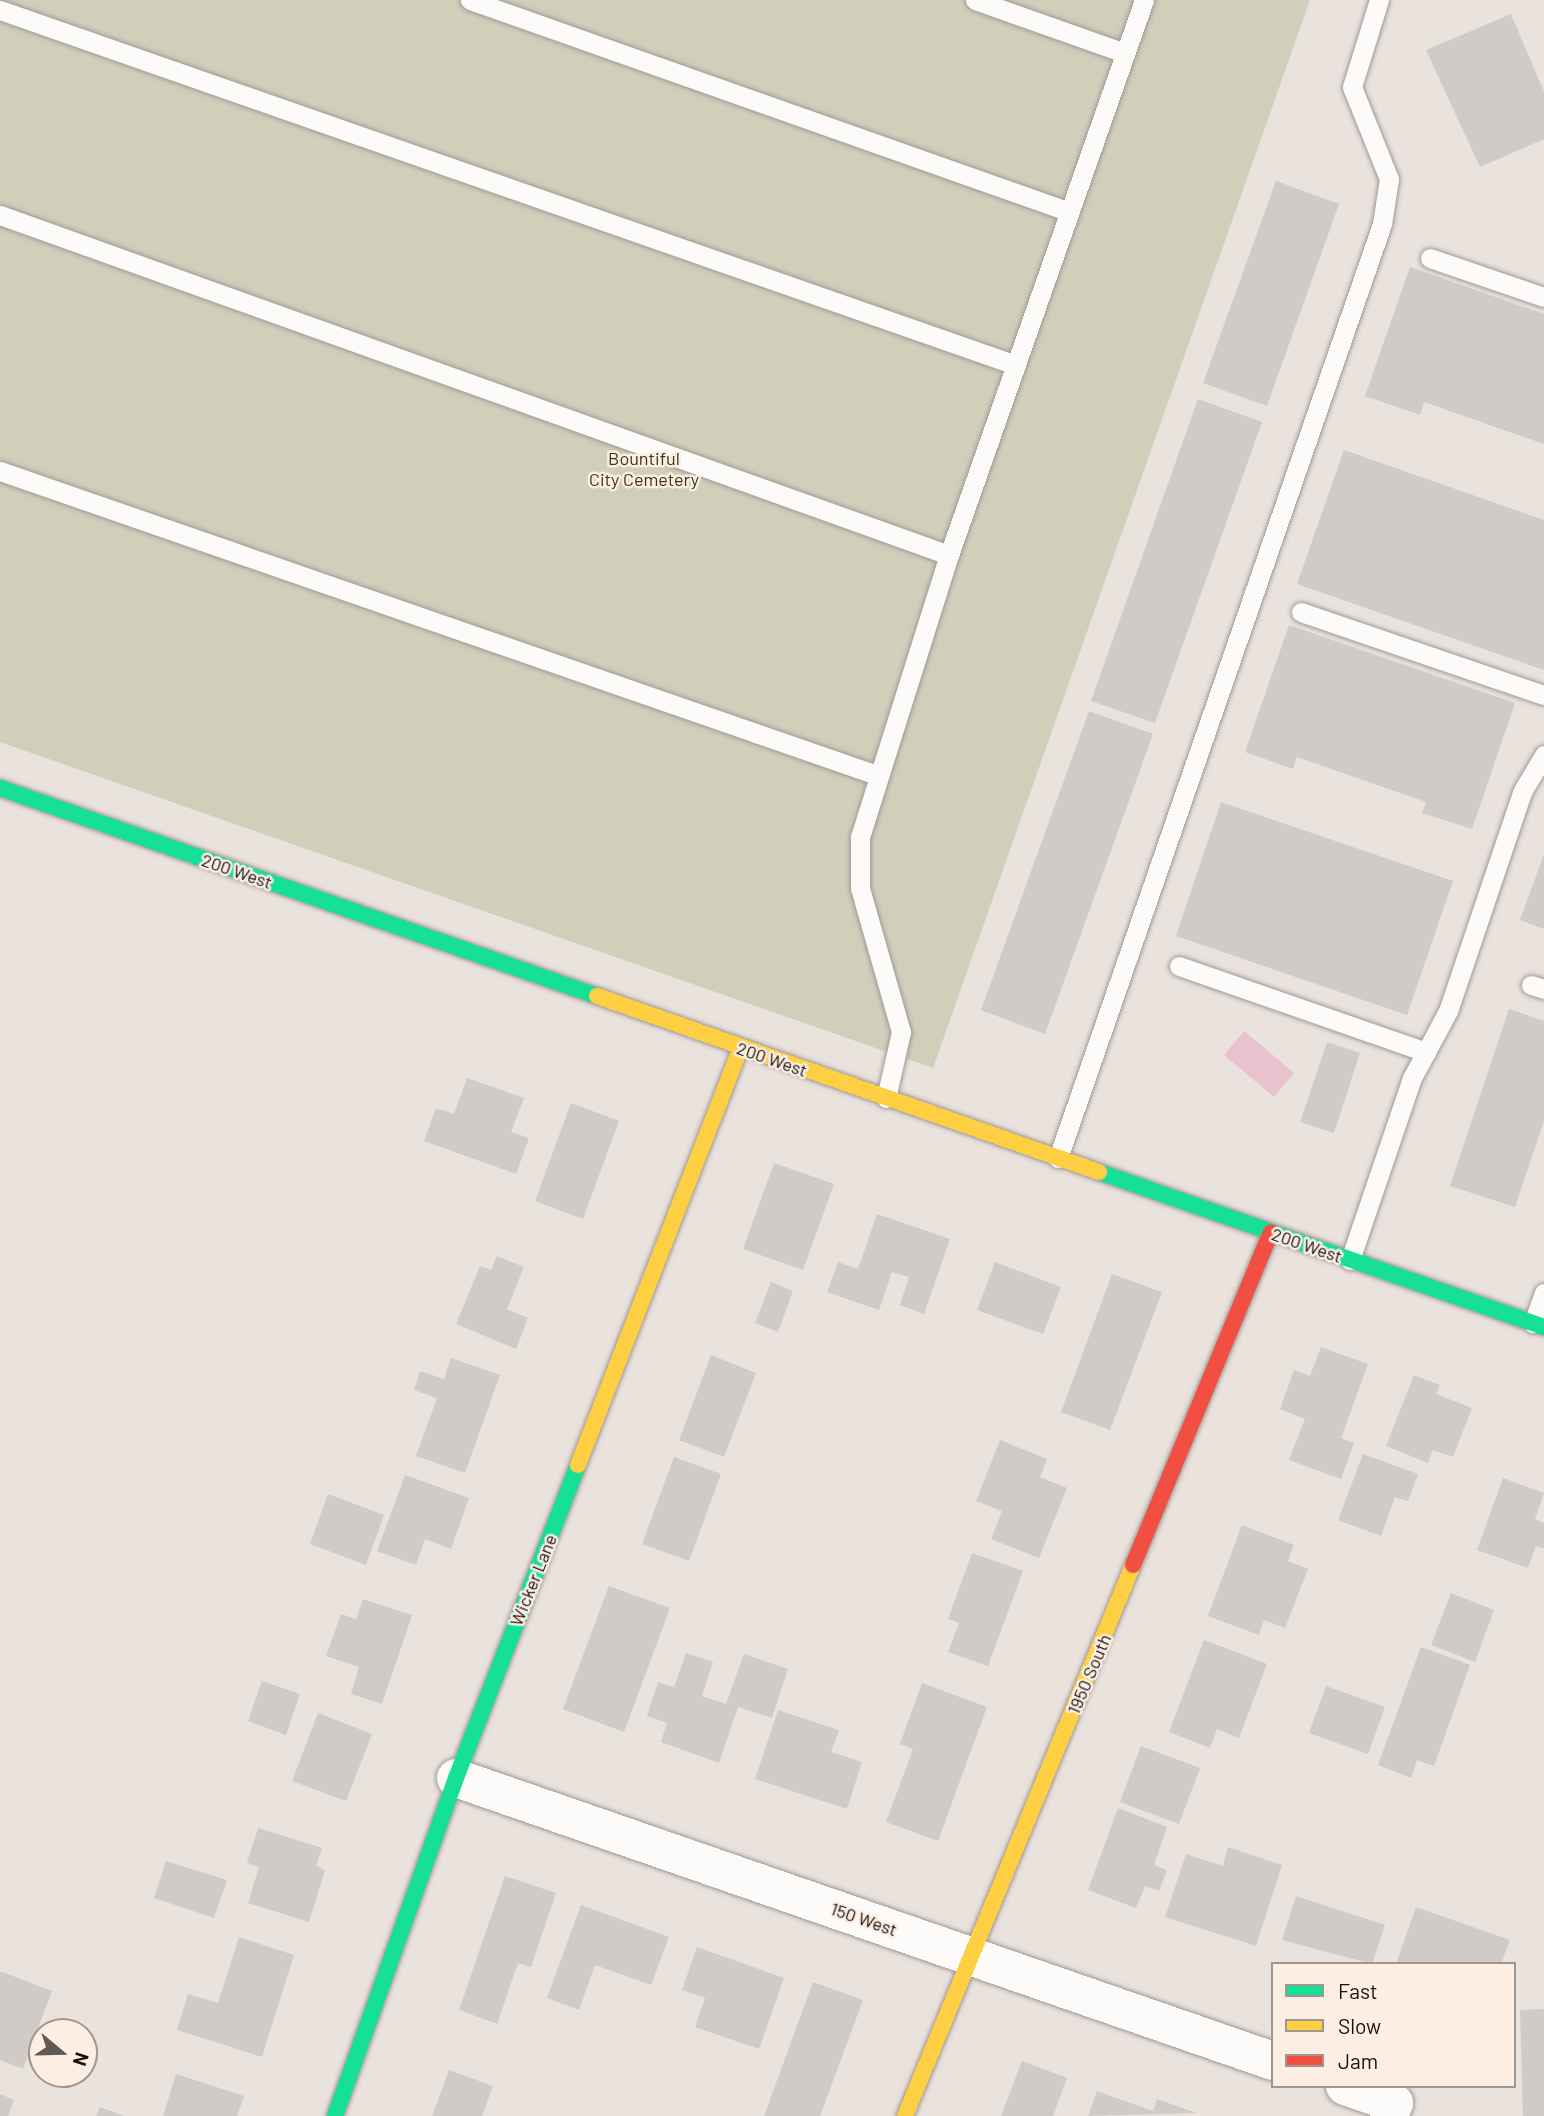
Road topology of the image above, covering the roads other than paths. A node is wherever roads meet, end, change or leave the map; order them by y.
1 (470, 0) edge
2 (975, 0) edge
3 (1144, 0) edge
4 (1379, 0) edge
5 (0, 10) edge
6 (1125, 53) junction
7 (1070, 212) junction
8 (0, 215) edge
9 (1430, 258) dead end
10 (1544, 297) edge
11 (1016, 365) junction
12 (0, 471) edge
13 (949, 555) junction
14 (1301, 612) dead end
15 (1544, 695) edge
16 (1544, 755) edge
17 (877, 775) junction
18 (0, 788) edge
19 (1179, 966) dead end
20 (741, 1048) junction
21 (1426, 1052) junction
22 (886, 1098) junction
23 (1058, 1158) junction
24 (1271, 1232) junction
25 (1350, 1260) junction
26 (1544, 1293) edge
27 (1538, 1325) edge
28 (456, 1778) junction
29 (971, 1956) junction
30 (1271, 2060) edge
31 (1349, 2088) edge
32 (1392, 2109) edge
33 (335, 2116) edge
34 (905, 2116) edge

1 - 7 lane
2 - 6 lane
3 - 6 lane
4 - 23 lane
5 - 11 lane
6 - 7 lane
7 - 11 lane
8 - 13 lane
9 - 10 lane
11 - 13 lane
12 - 17 lane
13 - 17 lane
14 - 15 lane
16 - 21 lane
17 - 22 lane
18 - 20 street, 200 West
19 - 21 lane
20 - 22 street, 200 West
20 - 28 street, Wicker Lane
21 - 25 lane
22 - 23 street, 200 West
23 - 24 street, 200 West
24 - 25 street, 200 West
24 - 29 street, 1950 South
25 - 27 street, 200 West
26 - 27 lane
28 - 29 street, 150 West
28 - 33 street, Wicker Lane
29 - 30 street, 150 West
29 - 34 street, 1950 South
31 - 32 street

